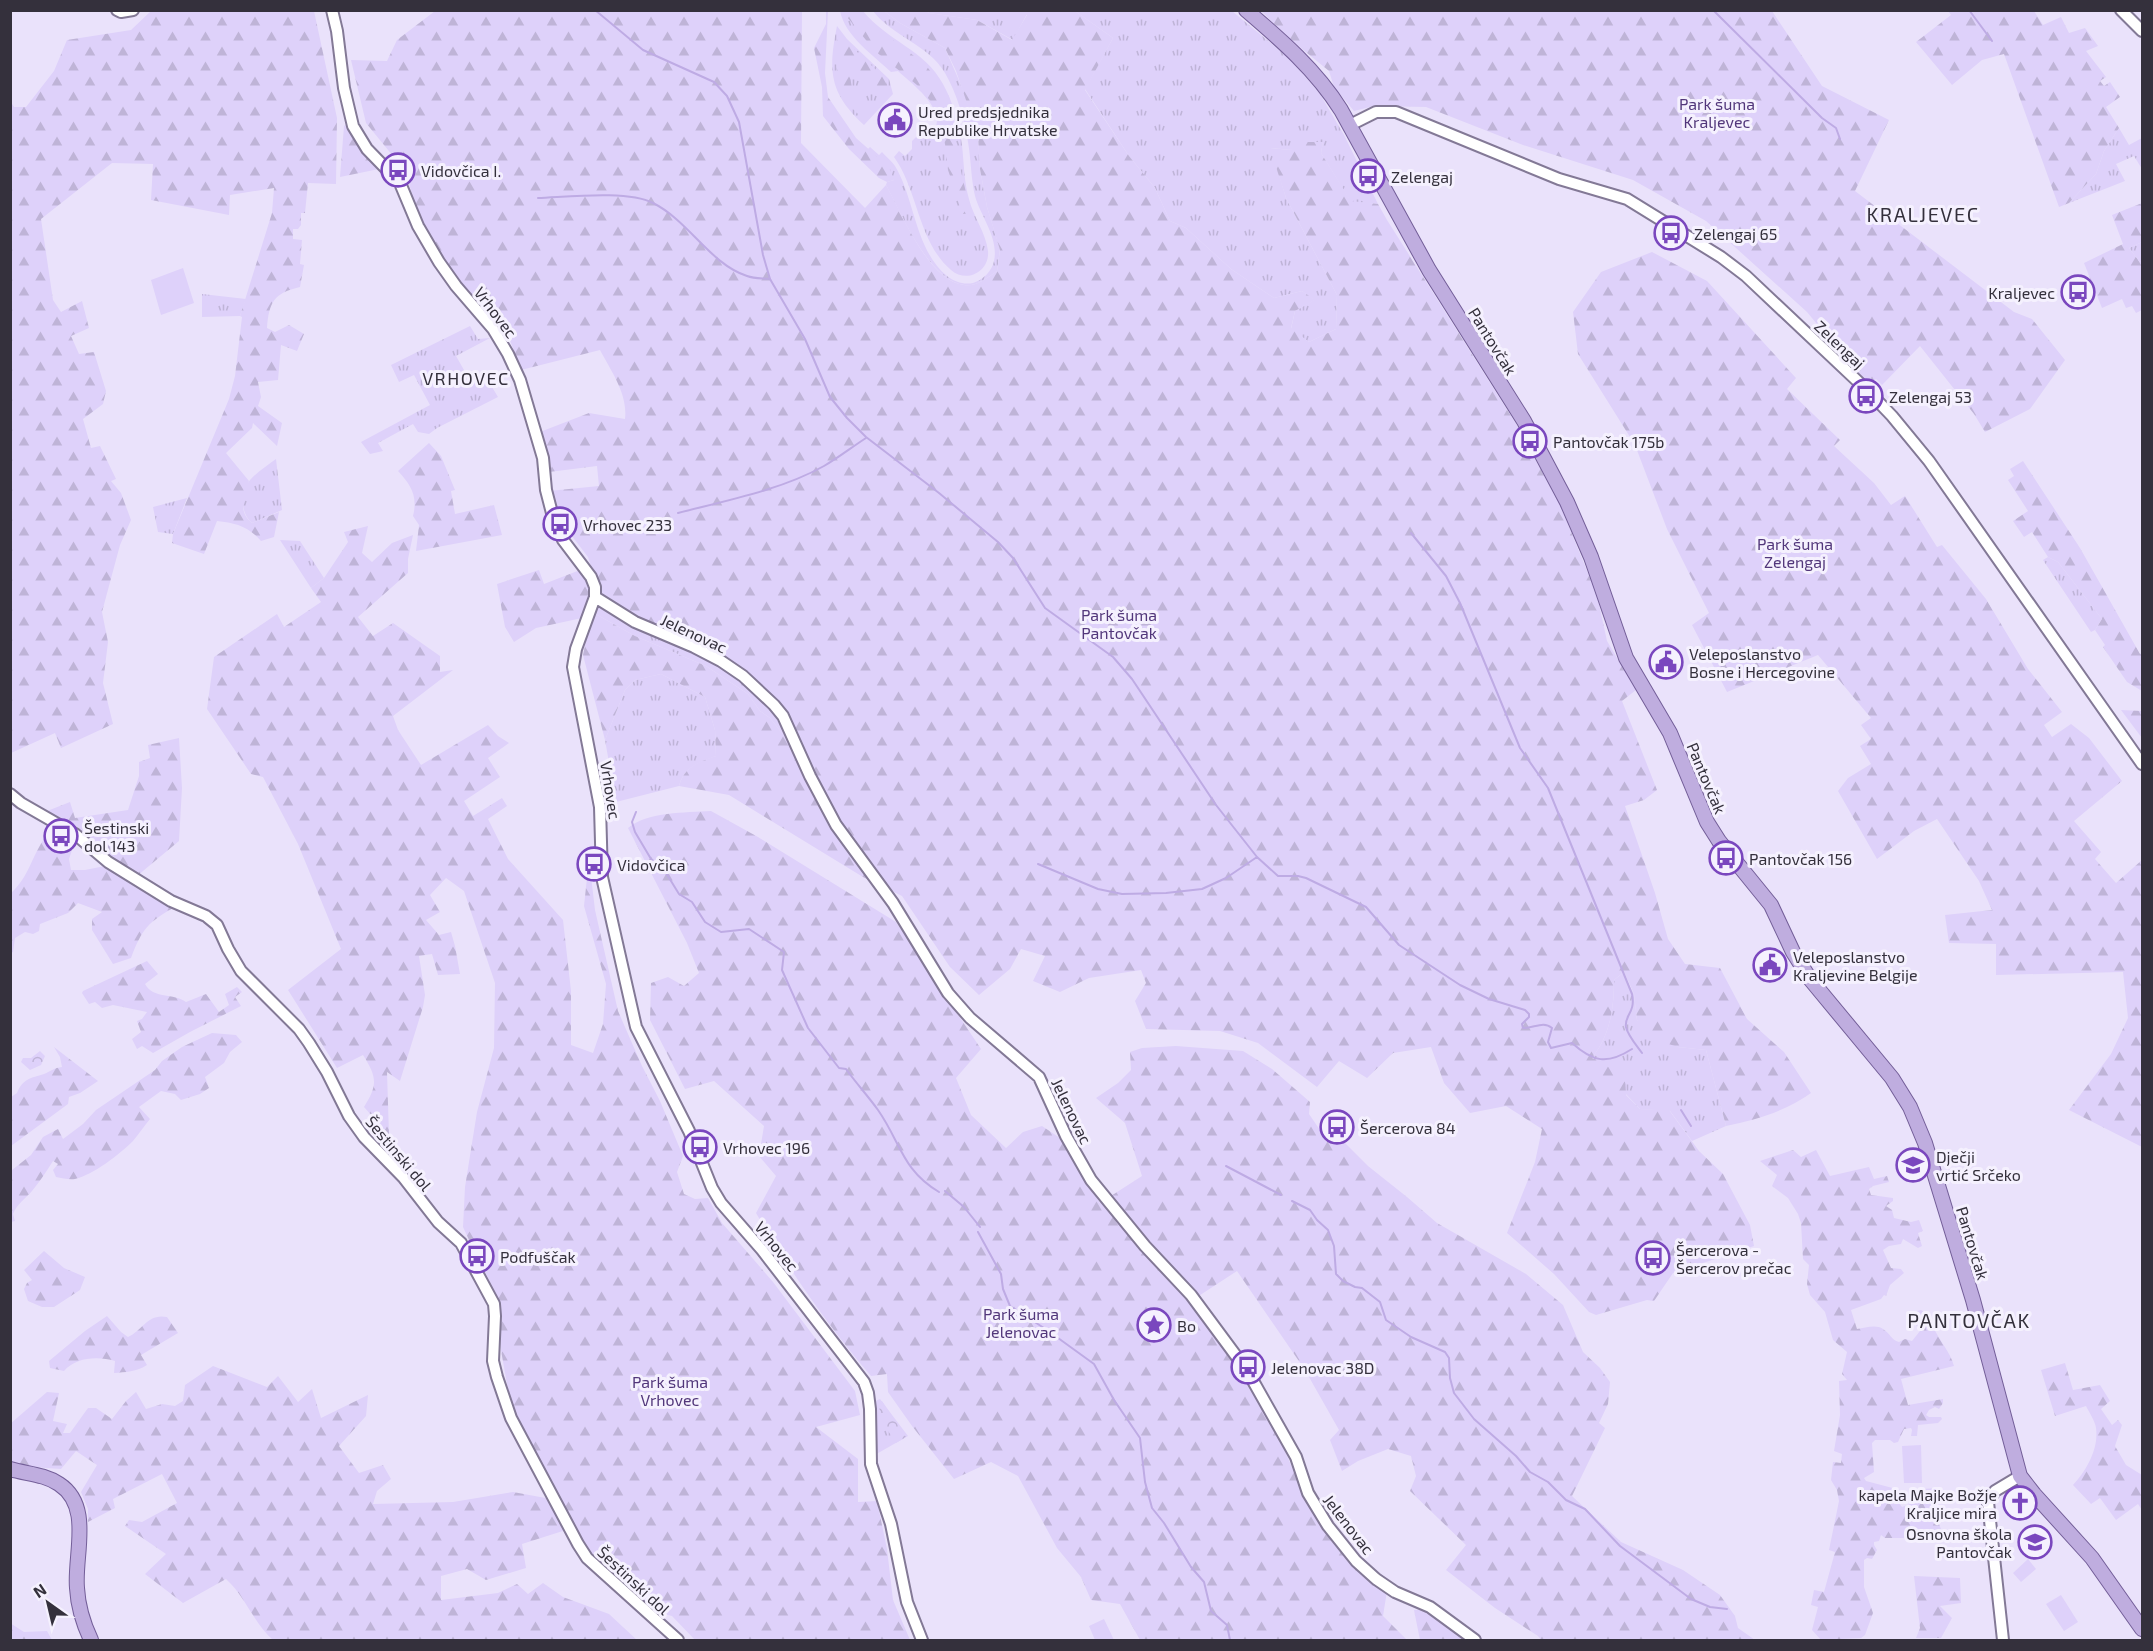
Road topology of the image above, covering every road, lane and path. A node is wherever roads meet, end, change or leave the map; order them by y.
1 (117, 10) edge
2 (133, 10) edge
3 (332, 10) edge
4 (1246, 10) edge
5 (2121, 10) edge
6 (2142, 31) edge
7 (1350, 125) junction
8 (595, 597) junction
9 (2142, 764) edge
10 (10, 795) edge
11 (10, 1469) edge
12 (2020, 1476) junction
13 (2142, 1629) edge
14 (91, 1641) edge
15 (678, 1641) edge
16 (922, 1641) edge
17 (1475, 1641) edge
18 (2003, 1641) edge

1 - 2 street
3 - 8 street, Vrhovec
4 - 7 main road, Pantovčak
5 - 6 street
7 - 9 street, Zelengaj
7 - 12 main road, Pantovčak
8 - 16 street, Vrhovec
8 - 17 street, Jelenovac
10 - 15 street, Šestinski dol
11 - 14 main road
12 - 13 main road, Pantovčak
12 - 18 street

